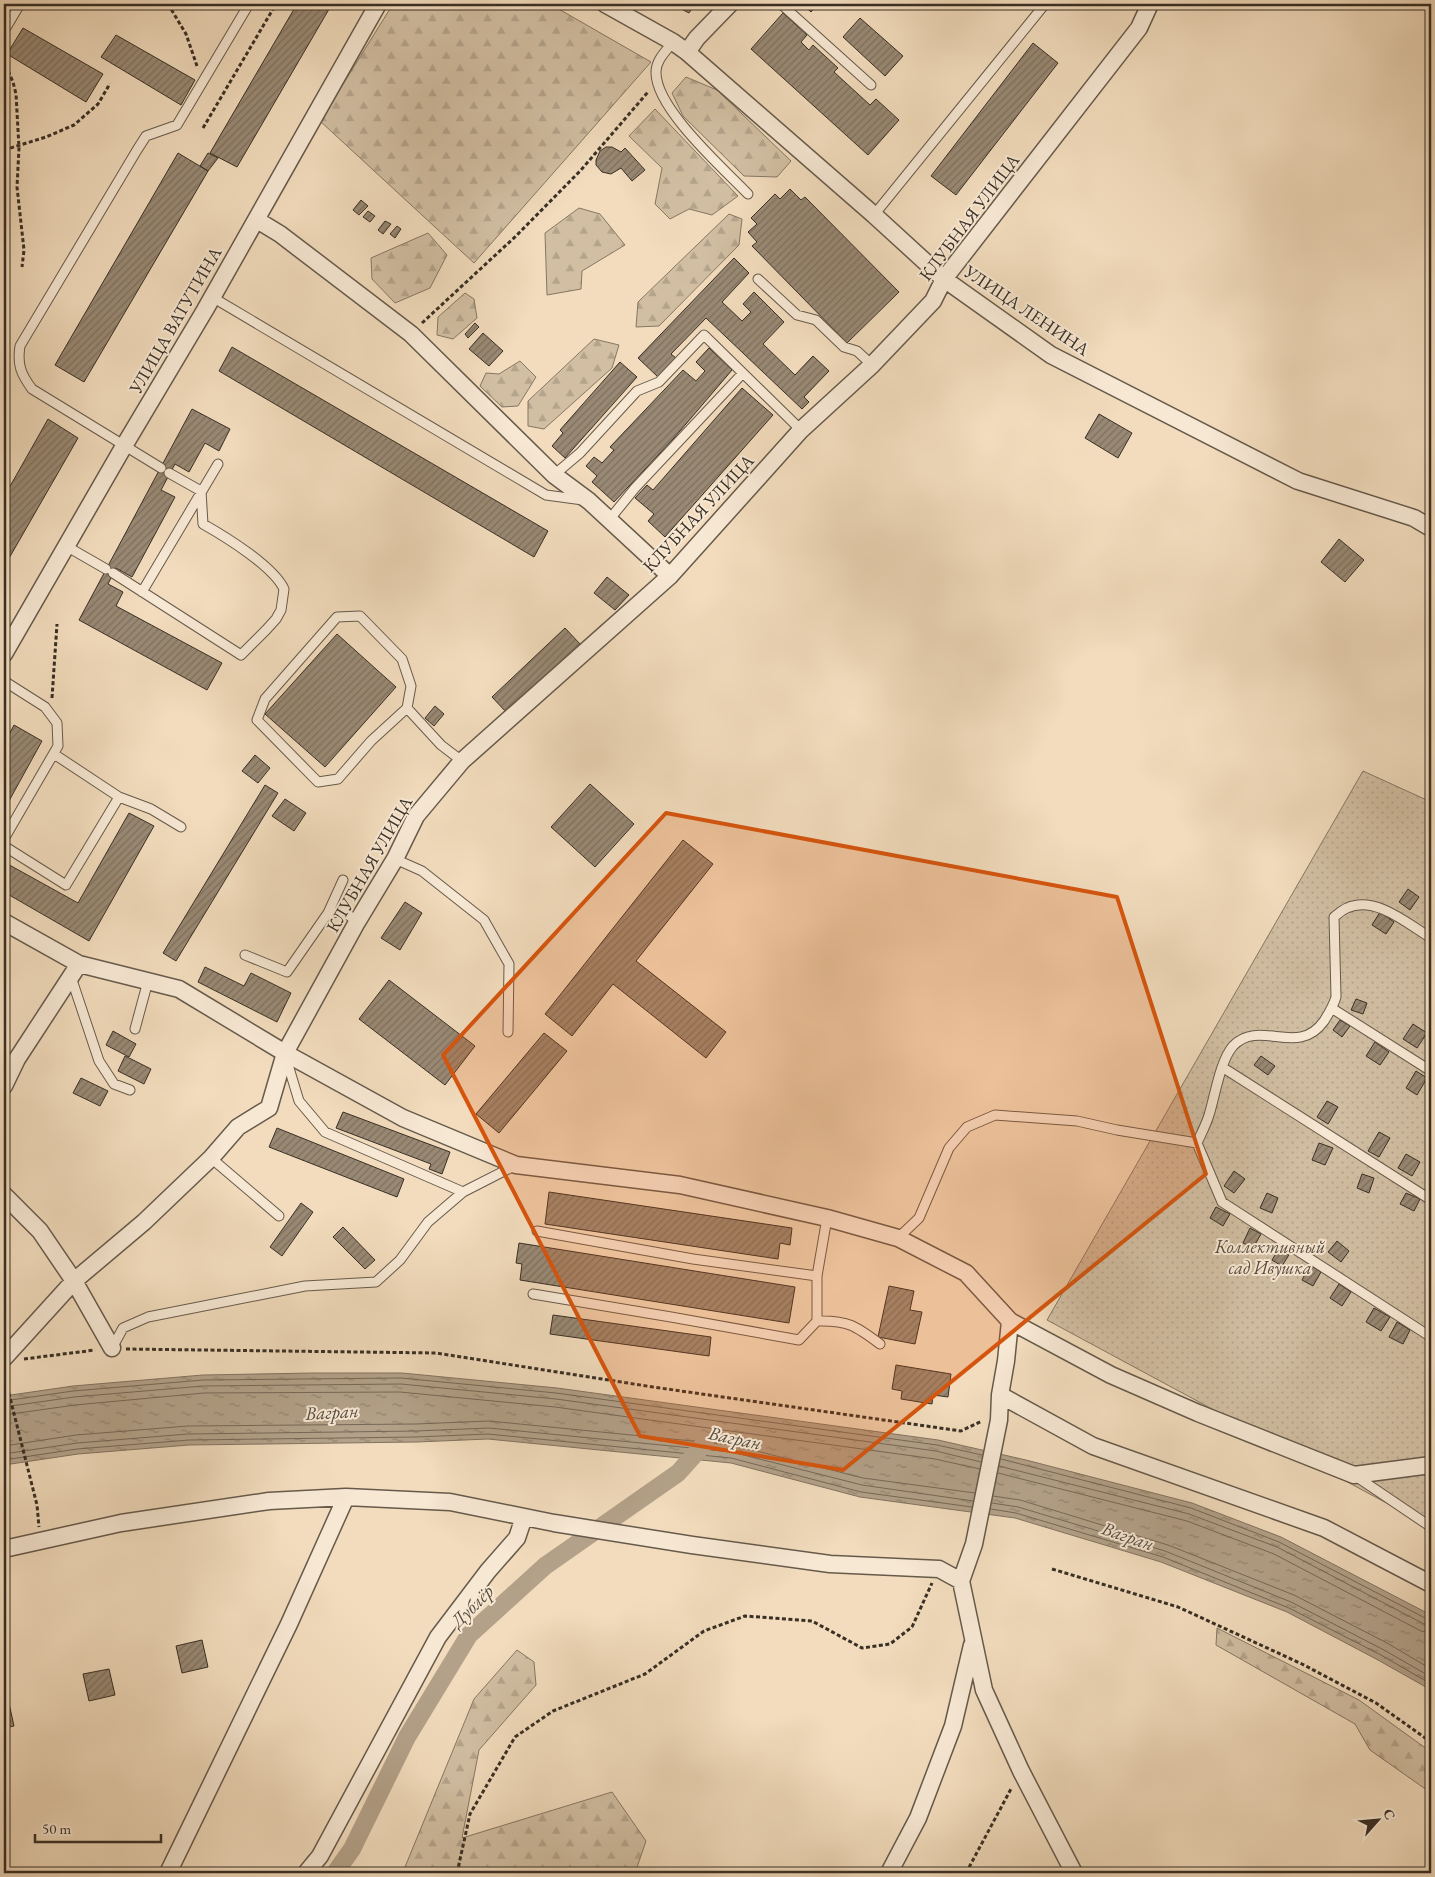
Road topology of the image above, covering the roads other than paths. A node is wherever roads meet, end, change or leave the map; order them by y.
1 (20, 4) edge
2 (249, 4) edge
3 (378, 4) edge
4 (605, 4) edge
5 (730, 4) edge
6 (781, 4) edge
7 (1045, 4) edge
8 (1149, 4) edge
9 (4, 31) edge
10 (673, 42) junction
11 (687, 52) junction
12 (870, 85) dead end
13 (748, 194) dead end
14 (874, 215) junction
15 (257, 220) junction
16 (758, 279) dead end
17 (944, 279) junction
18 (212, 297) junction
19 (872, 365) junction
20 (743, 373) junction
21 (801, 430) junction
22 (124, 446) junction
23 (218, 464) dead end
24 (160, 468) dead end
25 (169, 473) dead end
26 (554, 475) junction
27 (201, 491) junction
28 (589, 501) junction
29 (609, 520) junction
30 (1431, 528) edge
31 (66, 546) junction
32 (670, 576) junction
33 (142, 592) junction
34 (4, 654) edge
35 (4, 681) edge
36 (407, 708) junction
37 (54, 754) junction
38 (462, 761) junction
39 (119, 797) junction
40 (181, 827) dead end
41 (4, 838) edge
42 (4, 846) edge
43 (395, 859) junction
44 (343, 880) dead end
45 (328, 913) junction
46 (4, 922) edge
47 (357, 922) junction
48 (1431, 938) edge
49 (245, 955) dead end
50 (75, 971) junction
51 (148, 982) junction
52 (1333, 1008) junction
53 (135, 1029) dead end
54 (508, 1032) dead end
55 (285, 1053) junction
56 (1222, 1067) junction
57 (1431, 1071) edge
58 (4, 1086) edge
59 (130, 1090) dead end
60 (1197, 1143) junction
61 (212, 1158) junction
62 (516, 1165) junction
63 (463, 1192) junction
64 (4, 1195) edge
65 (1431, 1200) edge
66 (280, 1216) dead end
67 (827, 1218) junction
68 (537, 1231) dead end
69 (898, 1238) junction
70 (817, 1276) junction
71 (74, 1281) junction
72 (533, 1294) dead end
73 (1010, 1320) junction
74 (817, 1322) junction
75 (1431, 1337) edge
76 (880, 1344) dead end
77 (112, 1348) joint
78 (4, 1358) edge
79 (1000, 1395) junction
80 (1431, 1465) edge
81 (1354, 1475) junction
82 (346, 1498) junction
83 (524, 1517) junction
84 (1431, 1526) edge
85 (4, 1549) edge
86 (961, 1581) junction
87 (1431, 1584) edge
88 (973, 1640) junction
89 (168, 1873) edge
90 (306, 1873) edge
91 (889, 1873) edge
92 (1074, 1873) edge

1 - 9 lane
2 - 22 lane
3 - 15 street, УЛИЦА ВАТУТИНА
4 - 10 street, УЛИЦА ЛЕНИНА
5 - 11 street
6 - 12 lane
7 - 14 lane
8 - 17 street, КЛУБНАЯ УЛИЦА
10 - 11 street, УЛИЦА ЛЕНИНА
10 - 13 lane
11 - 14 street, УЛИЦА ЛЕНИНА
14 - 17 street, УЛИЦА ЛЕНИНА
15 - 18 street, УЛИЦА ВАТУТИНА
15 - 26 street
16 - 19 lane
17 - 19 street, КЛУБНАЯ УЛИЦА
17 - 30 street, УЛИЦА ЛЕНИНА
18 - 22 street, УЛИЦА ВАТУТИНА
18 - 28 lane
19 - 21 street, КЛУБНАЯ УЛИЦА
20 - 21 lane
20 - 26 lane
20 - 29 lane
21 - 32 street, КЛУБНАЯ УЛИЦА
22 - 24 lane
22 - 31 street, УЛИЦА ВАТУТИНА
23 - 27 lane
25 - 27 lane
26 - 28 street
27 - 33 lane
27 - 33 lane
28 - 29 street
29 - 32 street
31 - 33 lane
31 - 34 street, УЛИЦА ВАТУТИНА
32 - 38 street, КЛУБНАЯ УЛИЦА
35 - 37 lane
36 - 36 lane
36 - 38 lane
37 - 39 lane
37 - 41 lane
38 - 43 street, КЛУБНАЯ УЛИЦА
39 - 40 lane
39 - 42 lane
43 - 47 street, КЛУБНАЯ УЛИЦА
43 - 54 lane
44 - 45 lane
45 - 47 lane
45 - 49 lane
46 - 50 street
47 - 55 street, КЛУБНАЯ УЛИЦА
48 - 52 lane
50 - 51 street
50 - 58 street
50 - 59 lane
51 - 53 lane
51 - 55 street
52 - 56 lane
52 - 57 lane
55 - 61 street, КЛУБНАЯ УЛИЦА
55 - 62 street
55 - 63 lane
56 - 60 lane
56 - 65 lane
60 - 69 lane
60 - 75 lane
61 - 66 lane
61 - 71 street, КЛУБНАЯ УЛИЦА
62 - 63 lane
62 - 67 street
63 - 77 lane
64 - 71 street
67 - 69 street
67 - 70 lane
68 - 70 lane
69 - 73 street
70 - 74 lane
71 - 77 street
71 - 78 street, КЛУБНАЯ УЛИЦА
72 - 74 lane
73 - 79 street
73 - 81 street
74 - 76 lane
79 - 86 street
79 - 87 street
80 - 81 street
81 - 84 lane
82 - 83 street
82 - 85 street
82 - 89 street
83 - 86 street
83 - 90 street
86 - 88 street
88 - 91 street
88 - 92 street

